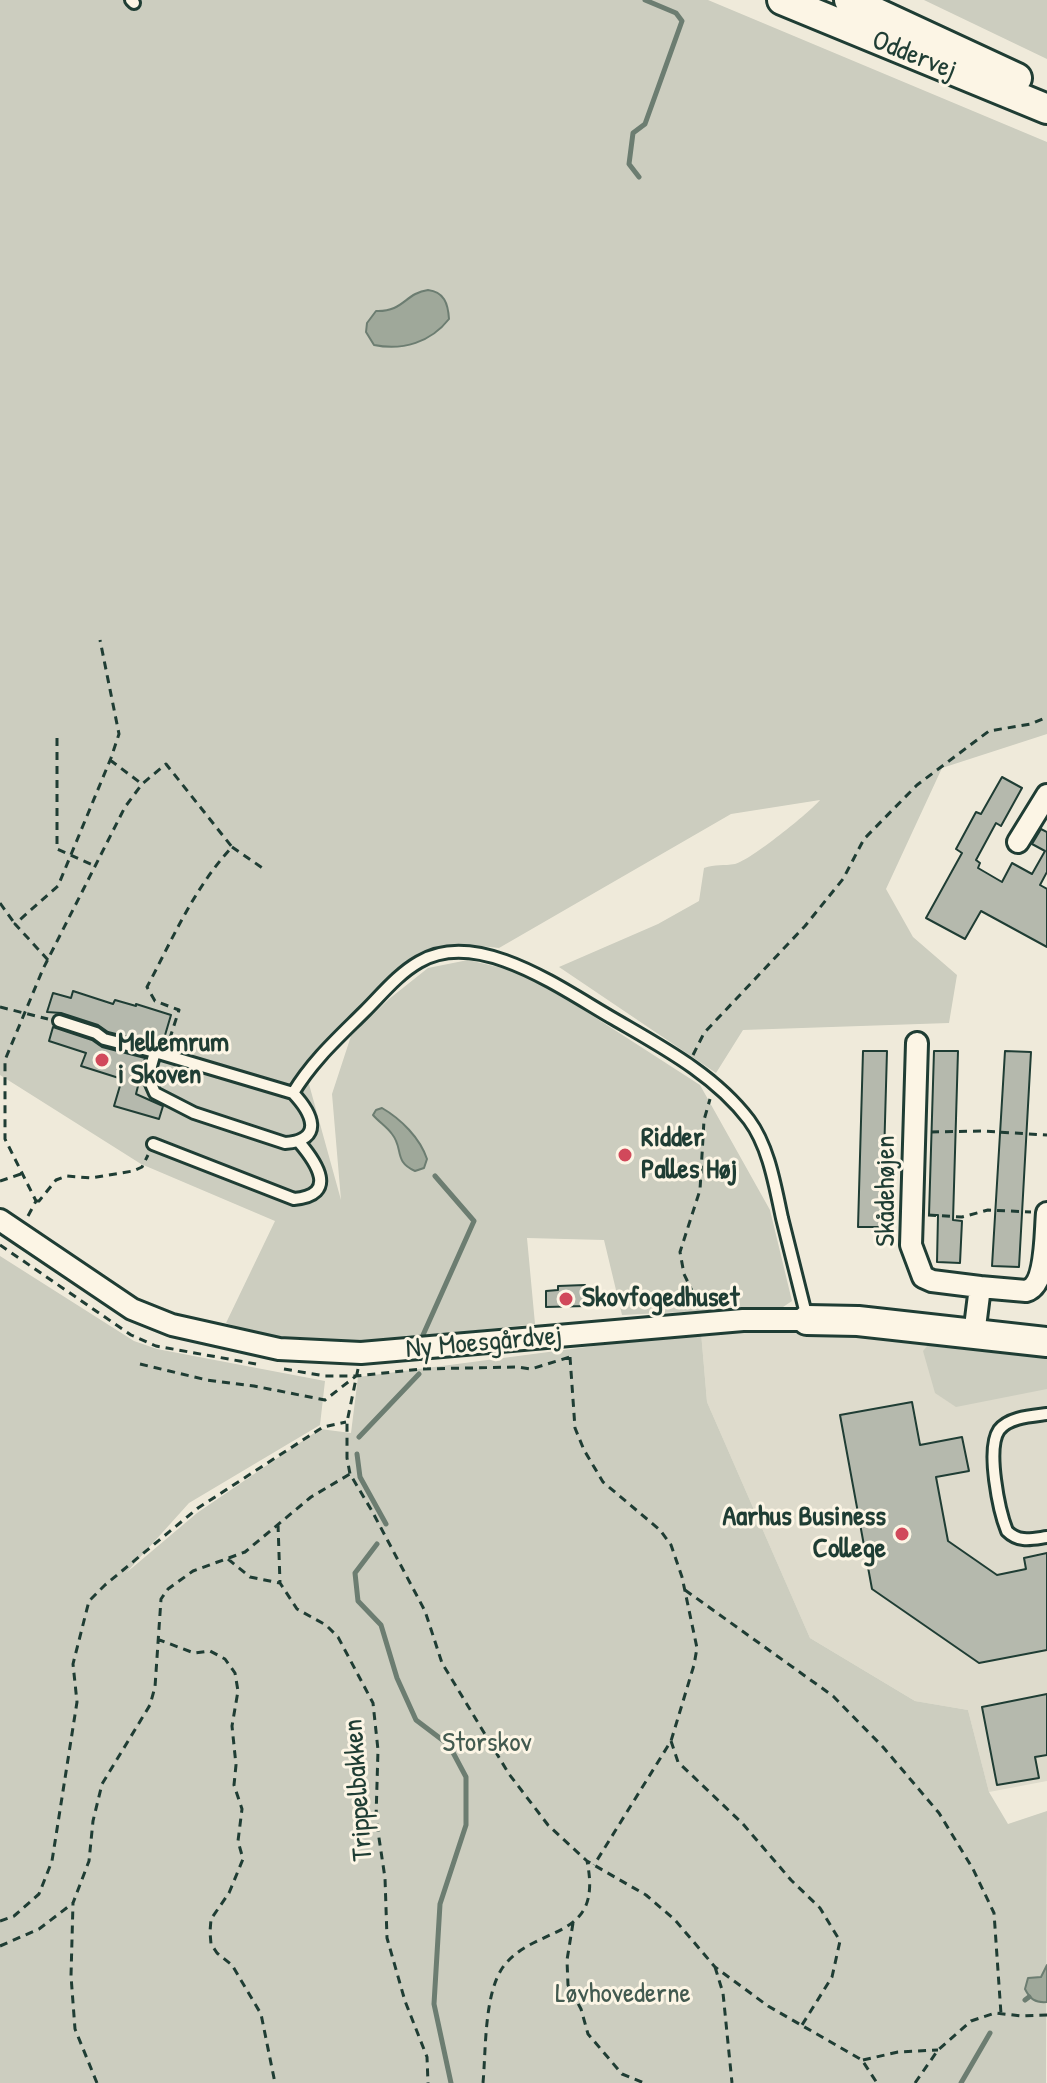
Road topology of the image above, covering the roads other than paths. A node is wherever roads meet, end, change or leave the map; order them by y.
1 (782, 0) edge
2 (849, 0) edge
3 (1047, 91) edge
4 (1047, 109) edge
5 (1047, 795) edge
6 (1018, 842) dead end
7 (59, 1021) road end
8 (917, 1043) dead end
9 (160, 1054) junction
10 (293, 1093) junction
11 (299, 1142) junction
12 (153, 1144) road end
13 (1047, 1213) edge
14 (0, 1220) edge
15 (980, 1287) junction
16 (807, 1320) junction
17 (974, 1335) junction
18 (1047, 1342) edge
19 (1047, 1414) edge
20 (1047, 1537) edge

1 - 4 main road, Oddervej
2 - 3 main road, Oddervej
5 - 6 street
7 - 9 lane
8 - 15 street, Skådehøjen
9 - 10 lane
9 - 11 lane
10 - 11 lane
10 - 16 lane
11 - 12 lane
13 - 15 street, Skådehøjen
14 - 16 street, Ny Moesgårdvej
15 - 17 street
16 - 17 main road, Ny Moesgårdvej
17 - 18 main road, Ny Moesgårdvej
19 - 20 lane

